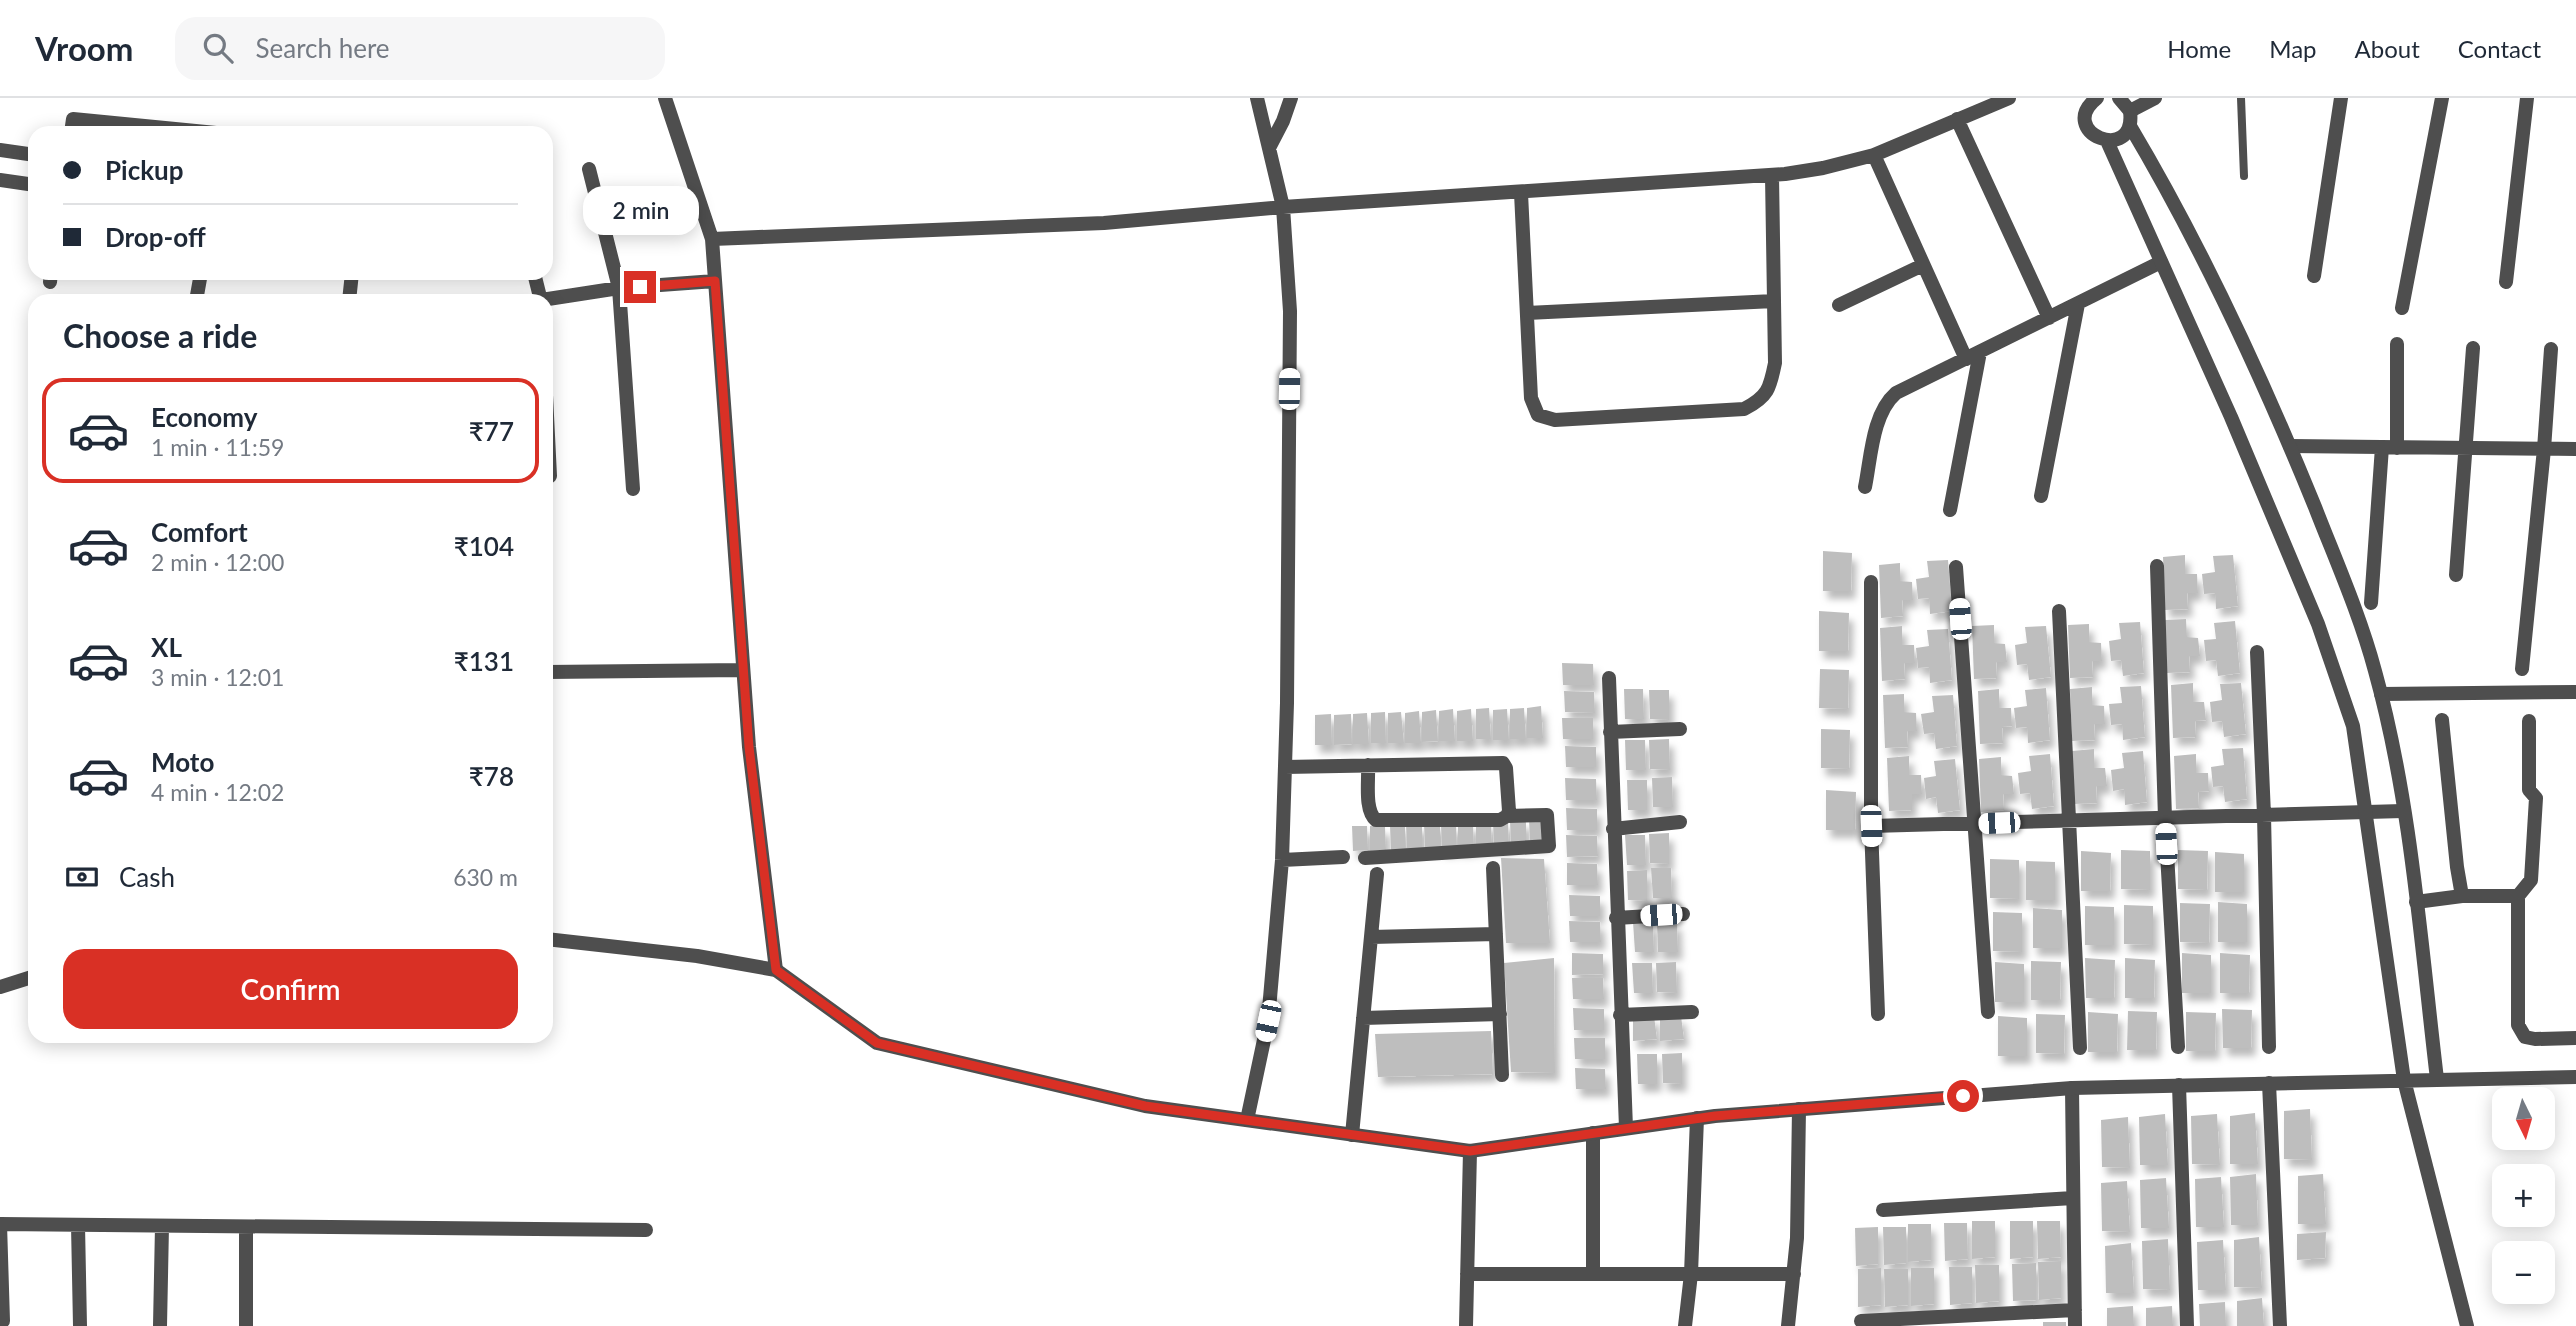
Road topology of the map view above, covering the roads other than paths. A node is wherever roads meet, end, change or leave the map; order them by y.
1 (665, 98) edge
2 (1257, 98) edge
3 (1291, 98) edge
4 (2009, 98) edge
5 (2119, 98) edge
6 (2155, 98) edge
7 (2241, 98) edge
8 (2341, 98) edge
9 (2441, 98) edge
10 (2528, 98) edge
11 (2088, 102) edge
12 (2130, 111) junction
13 (1957, 119) junction
14 (72, 126) edge
15 (144, 126) edge
16 (2130, 126) junction
17 (2107, 141) junction
18 (1269, 148) junction
19 (0, 150) edge
20 (28, 154) edge
21 (1874, 155) junction
22 (589, 169) dead end
23 (1772, 176) junction
24 (2244, 176) dead end
25 (0, 180) edge
26 (28, 184) edge
27 (1521, 193) junction
28 (1283, 207) junction
29 (712, 239) junction
30 (2161, 262) junction
31 (1923, 265) junction
32 (2314, 276) dead end
33 (715, 281) junction
34 (2506, 282) dead end
35 (619, 288) junction
36 (553, 298) edge
37 (1774, 301) junction
38 (2078, 304) junction
39 (1839, 305) dead end
40 (2402, 307) dead end
41 (1527, 313) junction
42 (2049, 318) junction
43 (2397, 344) dead end
44 (2473, 348) dead end
45 (2550, 349) dead end
46 (1980, 352) junction
47 (1966, 359) junction
48 (2290, 446) junction
49 (2390, 448) junction
50 (2466, 448) junction
51 (2544, 449) junction
52 (2576, 449) edge
53 (1865, 487) dead end
54 (633, 489) dead end
55 (2041, 496) dead end
56 (1950, 510) dead end
57 (2157, 566) dead end
58 (1956, 567) dead end
59 (2456, 575) dead end
60 (1871, 582) dead end
61 (2371, 603) dead end
62 (2059, 611) dead end
63 (2257, 652) dead end
64 (2522, 669) dead end
65 (743, 670) junction
66 (553, 672) edge
67 (1609, 678) dead end
68 (2576, 692) edge
69 (2381, 694) junction
70 (2442, 720) dead end
71 (2529, 721) dead end
72 (1679, 729) dead end
73 (1610, 732) junction
74 (1368, 765) junction
75 (1285, 767) junction
76 (2403, 811) junction
77 (2366, 812) junction
78 (2264, 815) junction
79 (1507, 816) junction
80 (2165, 818) junction
81 (2068, 821) junction
82 (1681, 822) dead end
83 (1976, 823) junction
84 (1871, 826) junction
85 (1613, 829) junction
86 (1343, 857) dead end
87 (1365, 858) dead end
88 (1282, 860) junction
89 (1493, 868) dead end
90 (1377, 874) dead end
91 (2518, 895) junction
92 (2462, 897) junction
93 (2416, 902) junction
94 (1683, 914) dead end
95 (1616, 918) junction
96 (1496, 934) junction
97 (1371, 937) junction
98 (553, 940) edge
99 (776, 970) junction
100 (28, 978) edge
101 (0, 987) edge
102 (1692, 1012) dead end
103 (1988, 1012) dead end
104 (1500, 1014) junction
105 (1620, 1014) junction
106 (1878, 1014) dead end
107 (1363, 1018) junction
108 (2576, 1038) edge
109 (2178, 1047) dead end
110 (2269, 1047) dead end
111 (2080, 1048) dead end
112 (1502, 1075) dead end
113 (2576, 1077) edge
114 (2437, 1079) junction
115 (2404, 1080) junction
116 (2269, 1083) junction
117 (2179, 1085) junction
118 (2072, 1087) junction
119 (1799, 1109) junction
120 (1697, 1118) junction
121 (1247, 1120) junction
122 (1626, 1128) junction
123 (1592, 1133) junction
124 (1352, 1135) junction
125 (1470, 1151) junction
126 (2073, 1198) junction
127 (1882, 1210) dead end
128 (0, 1224) edge
129 (78, 1225) junction
130 (162, 1226) junction
131 (246, 1227) junction
132 (646, 1230) dead end
133 (1467, 1274) junction
134 (1593, 1274) junction
135 (1691, 1274) junction
136 (1794, 1274) junction
137 (2076, 1310) junction
138 (3, 1321) dead end
139 (1861, 1321) dead end
140 (80, 1326) edge
141 (159, 1326) edge
142 (246, 1326) edge
143 (1466, 1326) edge
144 (1685, 1326) edge
145 (1788, 1326) edge
146 (2076, 1326) edge
147 (2187, 1326) edge
148 (2280, 1326) edge
149 (2467, 1326) edge

1 - 29 street
2 - 18 street
3 - 18 street
4 - 13 street
5 - 12 street
6 - 12 street
7 - 24 lane
8 - 32 street
9 - 40 street
10 - 34 street
11 - 17 street
12 - 16 street
13 - 21 street
13 - 42 street
14 - 15 street
16 - 17 street
16 - 48 street
17 - 30 street
18 - 28 street
19 - 20 street
21 - 23 street
21 - 31 street
22 - 35 street
23 - 27 street
23 - 37 street
25 - 26 street
27 - 28 street
27 - 41 street
28 - 29 street
28 - 75 street
29 - 33 street
30 - 38 street
30 - 77 street
31 - 39 street
31 - 47 street
33 - 35 street
33 - 65 street
35 - 36 street
35 - 54 street
37 - 41 street
37 - 41 street
38 - 42 street
38 - 55 street
42 - 46 street
43 - 49 street
44 - 50 street
45 - 51 street
46 - 47 street
46 - 56 street
47 - 53 street
48 - 49 street
48 - 69 street
49 - 50 street
49 - 61 street
50 - 51 street
50 - 59 street
51 - 52 street
51 - 64 street
57 - 80 street
58 - 83 street
60 - 84 street
62 - 81 street
63 - 78 street
65 - 66 street
65 - 99 street
67 - 73 street
68 - 69 street
69 - 76 street
70 - 92 street
71 - 91 street
72 - 73 street
73 - 85 street
74 - 75 street
74 - 79 street
74 - 79 street
75 - 88 street
76 - 77 street
76 - 93 street
77 - 78 street
77 - 115 street
78 - 80 street
78 - 110 street
79 - 87 street
80 - 81 street
80 - 109 street
81 - 83 street
81 - 111 street
82 - 85 street
83 - 84 street
83 - 103 street
84 - 106 street
85 - 95 street
86 - 88 street
88 - 121 street
89 - 96 street
90 - 97 street
91 - 92 street
91 - 108 street
92 - 93 street
93 - 114 street
94 - 95 street
95 - 105 street
96 - 97 street
96 - 104 street
97 - 107 street
98 - 99 street
99 - 121 street
100 - 101 street
102 - 105 street
104 - 107 street
104 - 112 street
105 - 122 street
107 - 124 street
113 - 114 street
114 - 115 street
115 - 116 street
115 - 149 street
116 - 117 street
116 - 148 street
117 - 118 street
117 - 147 street
118 - 119 street
118 - 126 street
119 - 120 street
119 - 136 street
120 - 122 street
120 - 135 street
121 - 124 street
122 - 123 street
123 - 125 street
123 - 134 street
124 - 125 street
125 - 133 street
126 - 127 street
126 - 137 street
128 - 129 street
128 - 138 street
129 - 130 street
129 - 140 street
130 - 131 street
130 - 141 street
131 - 132 street
131 - 142 street
133 - 134 street
133 - 143 street
134 - 135 street
135 - 136 street
135 - 144 street
136 - 145 street
137 - 139 street
137 - 146 street

